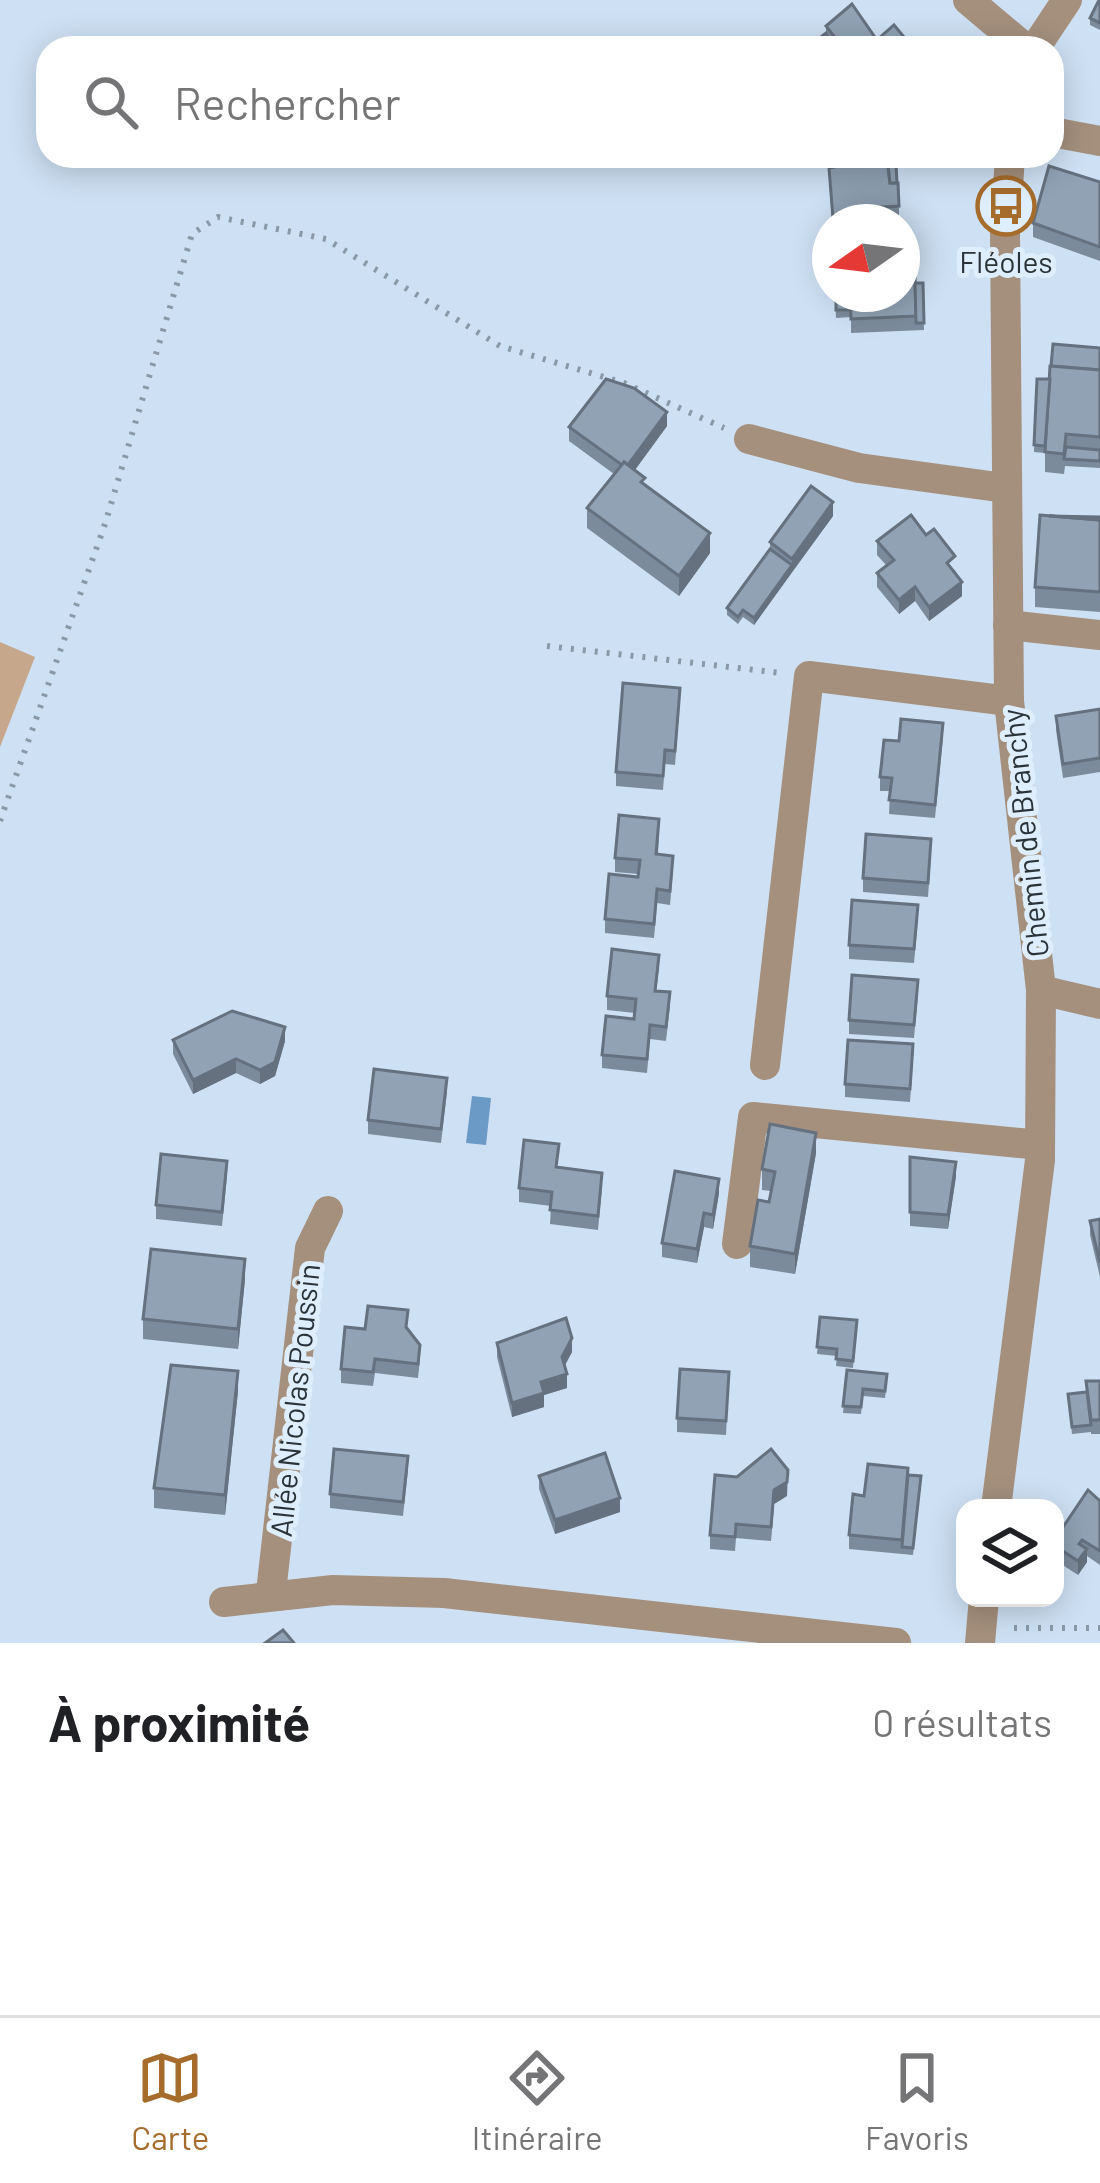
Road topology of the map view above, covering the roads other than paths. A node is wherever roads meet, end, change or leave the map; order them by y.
1 (968, 0) edge
2 (1066, 0) edge
3 (1014, 36) edge
4 (1039, 36) edge
5 (1064, 134) edge
6 (1100, 141) edge
7 (1010, 168) edge
8 (749, 439) road end
9 (1005, 488) junction
10 (1008, 626) junction
11 (1100, 635) edge
12 (1009, 701) junction
13 (1041, 990) junction
14 (1100, 1004) edge
15 (765, 1065) dead end
16 (1040, 1145) junction
17 (328, 1211) dead end
18 (737, 1244) dead end
19 (997, 1499) edge
20 (271, 1592) junction
21 (224, 1602) dead end
22 (896, 1643) edge

1 - 3 street
2 - 4 street
5 - 6 street
7 - 9 street, Chemin de Branchy
8 - 9 street
9 - 10 street, Chemin de Branchy
10 - 11 street
10 - 12 street, Chemin de Branchy
12 - 13 street, Chemin de Branchy
12 - 15 street
13 - 14 street
13 - 16 street, Chemin de Branchy
16 - 18 street
16 - 19 street, Chemin de Branchy
17 - 20 street, Allée Nicolas Poussin
20 - 21 street
20 - 22 street

